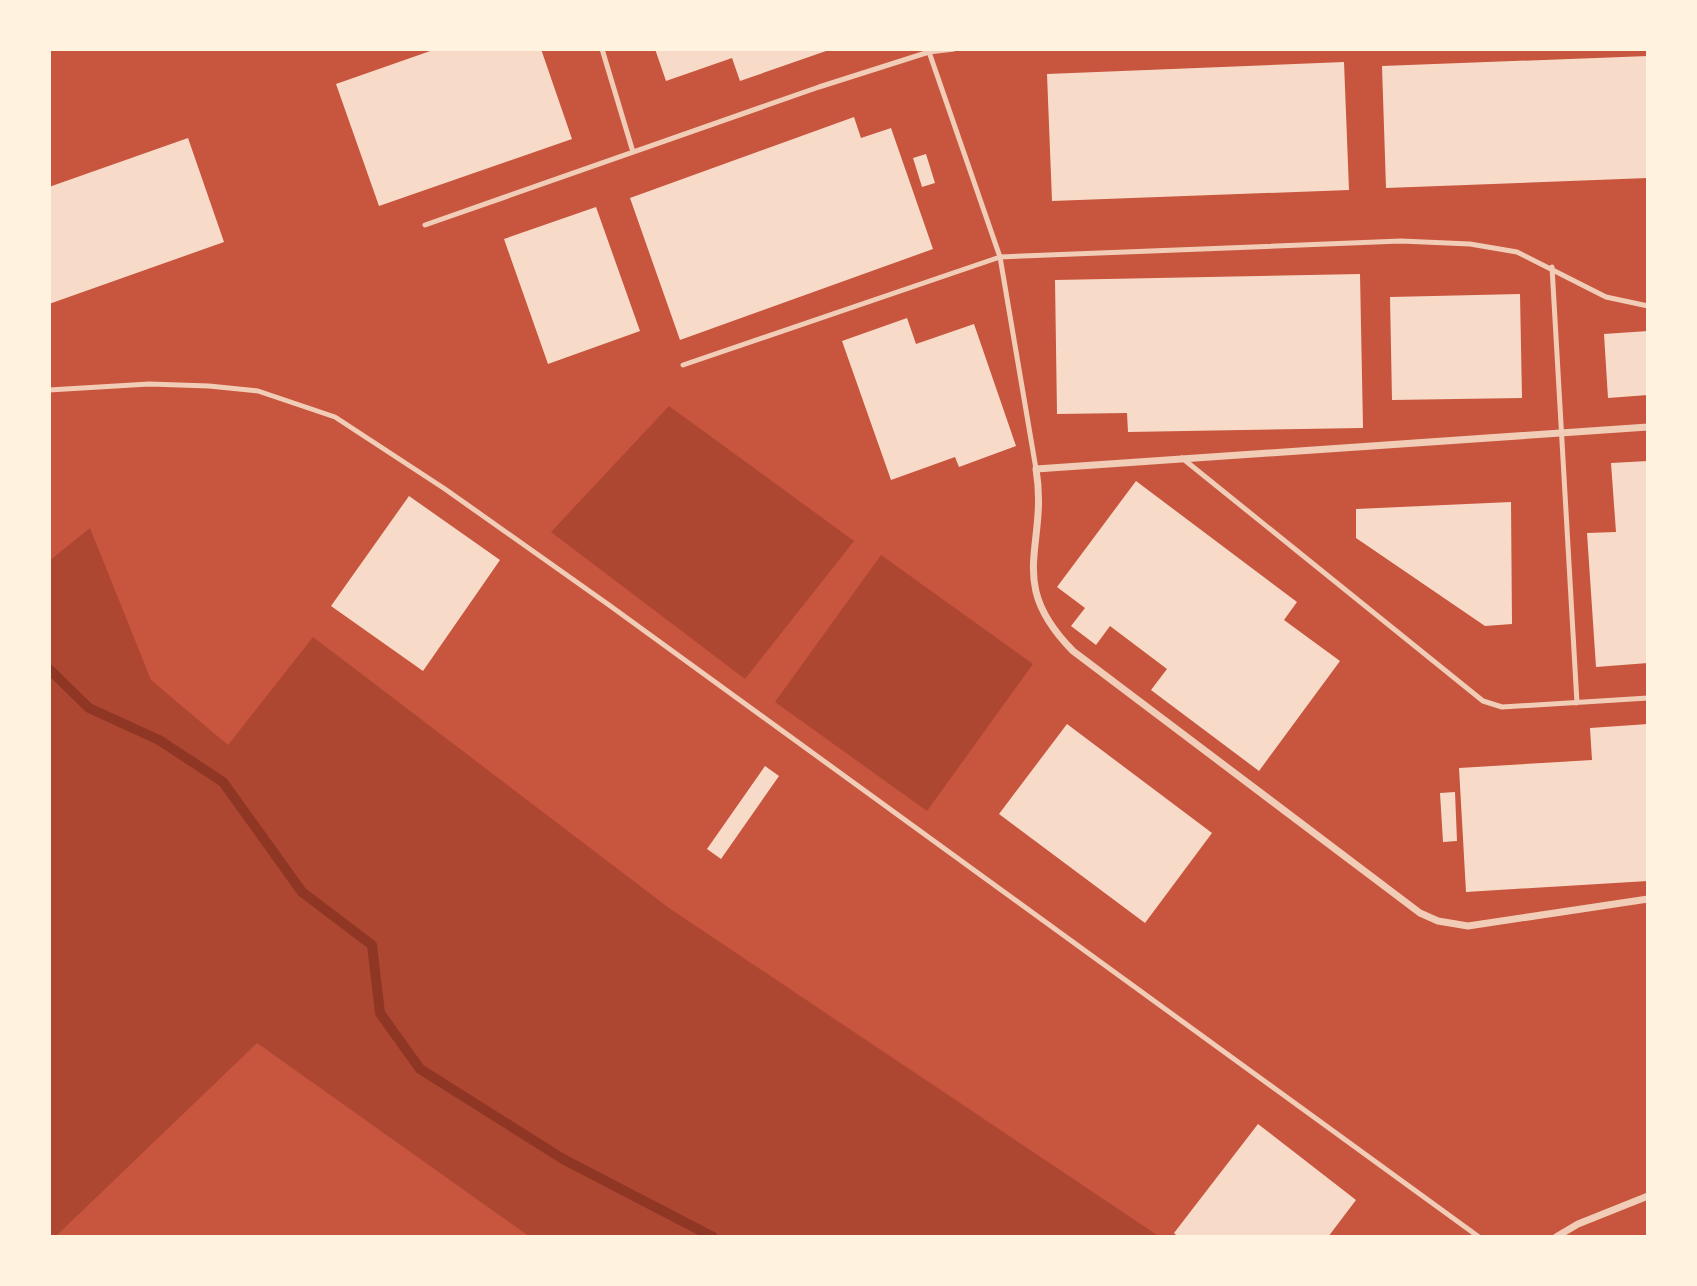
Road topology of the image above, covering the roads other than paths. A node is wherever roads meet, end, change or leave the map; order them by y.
1 (602, 49) edge
2 (954, 49) edge
3 (929, 50) edge
4 (633, 152) junction
5 (425, 225) dead end
6 (1000, 257) junction
7 (1552, 267) junction
8 (1648, 306) edge
9 (683, 365) dead end
10 (49, 390) edge
11 (1648, 427) edge
12 (1562, 433) junction
13 (1182, 458) junction
14 (1036, 469) junction
15 (1648, 698) edge
16 (1577, 702) junction
17 (1648, 899) edge
18 (1648, 1196) edge
19 (1479, 1237) edge
20 (1556, 1237) edge

1 - 4 lane
2 - 3 lane
3 - 4 lane
3 - 6 lane
4 - 5 lane
6 - 7 lane
6 - 9 lane
6 - 14 lane
7 - 8 lane
7 - 12 lane
10 - 19 lane
11 - 12 street
12 - 13 street
12 - 16 lane
13 - 14 street
13 - 16 lane
14 - 17 street
15 - 16 lane
18 - 20 street

